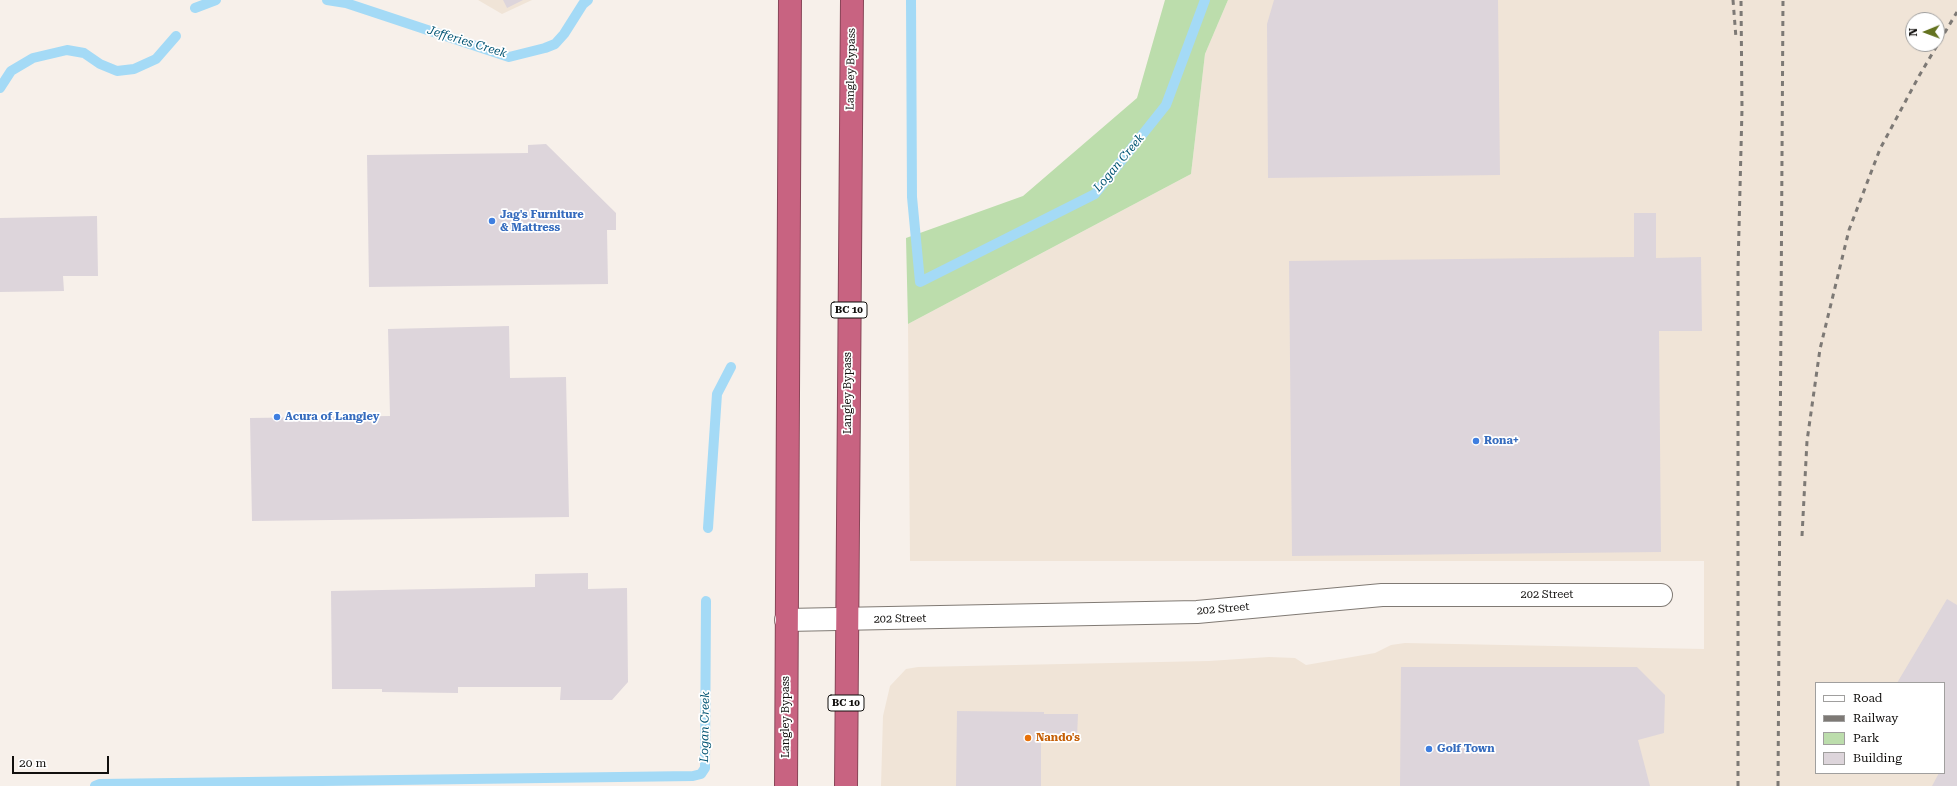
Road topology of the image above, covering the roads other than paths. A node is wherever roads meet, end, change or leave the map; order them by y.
1 (790, 0) edge
2 (852, 0) edge
3 (1661, 594) dead end
4 (786, 620) junction
5 (847, 620) junction
6 (786, 786) edge
7 (846, 786) edge

1 - 4 highway, Langley Bypass
2 - 5 highway, Langley Bypass / BC 10
3 - 5 street, 202 Street
4 - 5 street, 202 Street
4 - 6 highway, Langley Bypass
5 - 7 highway, Langley Bypass / BC 10

